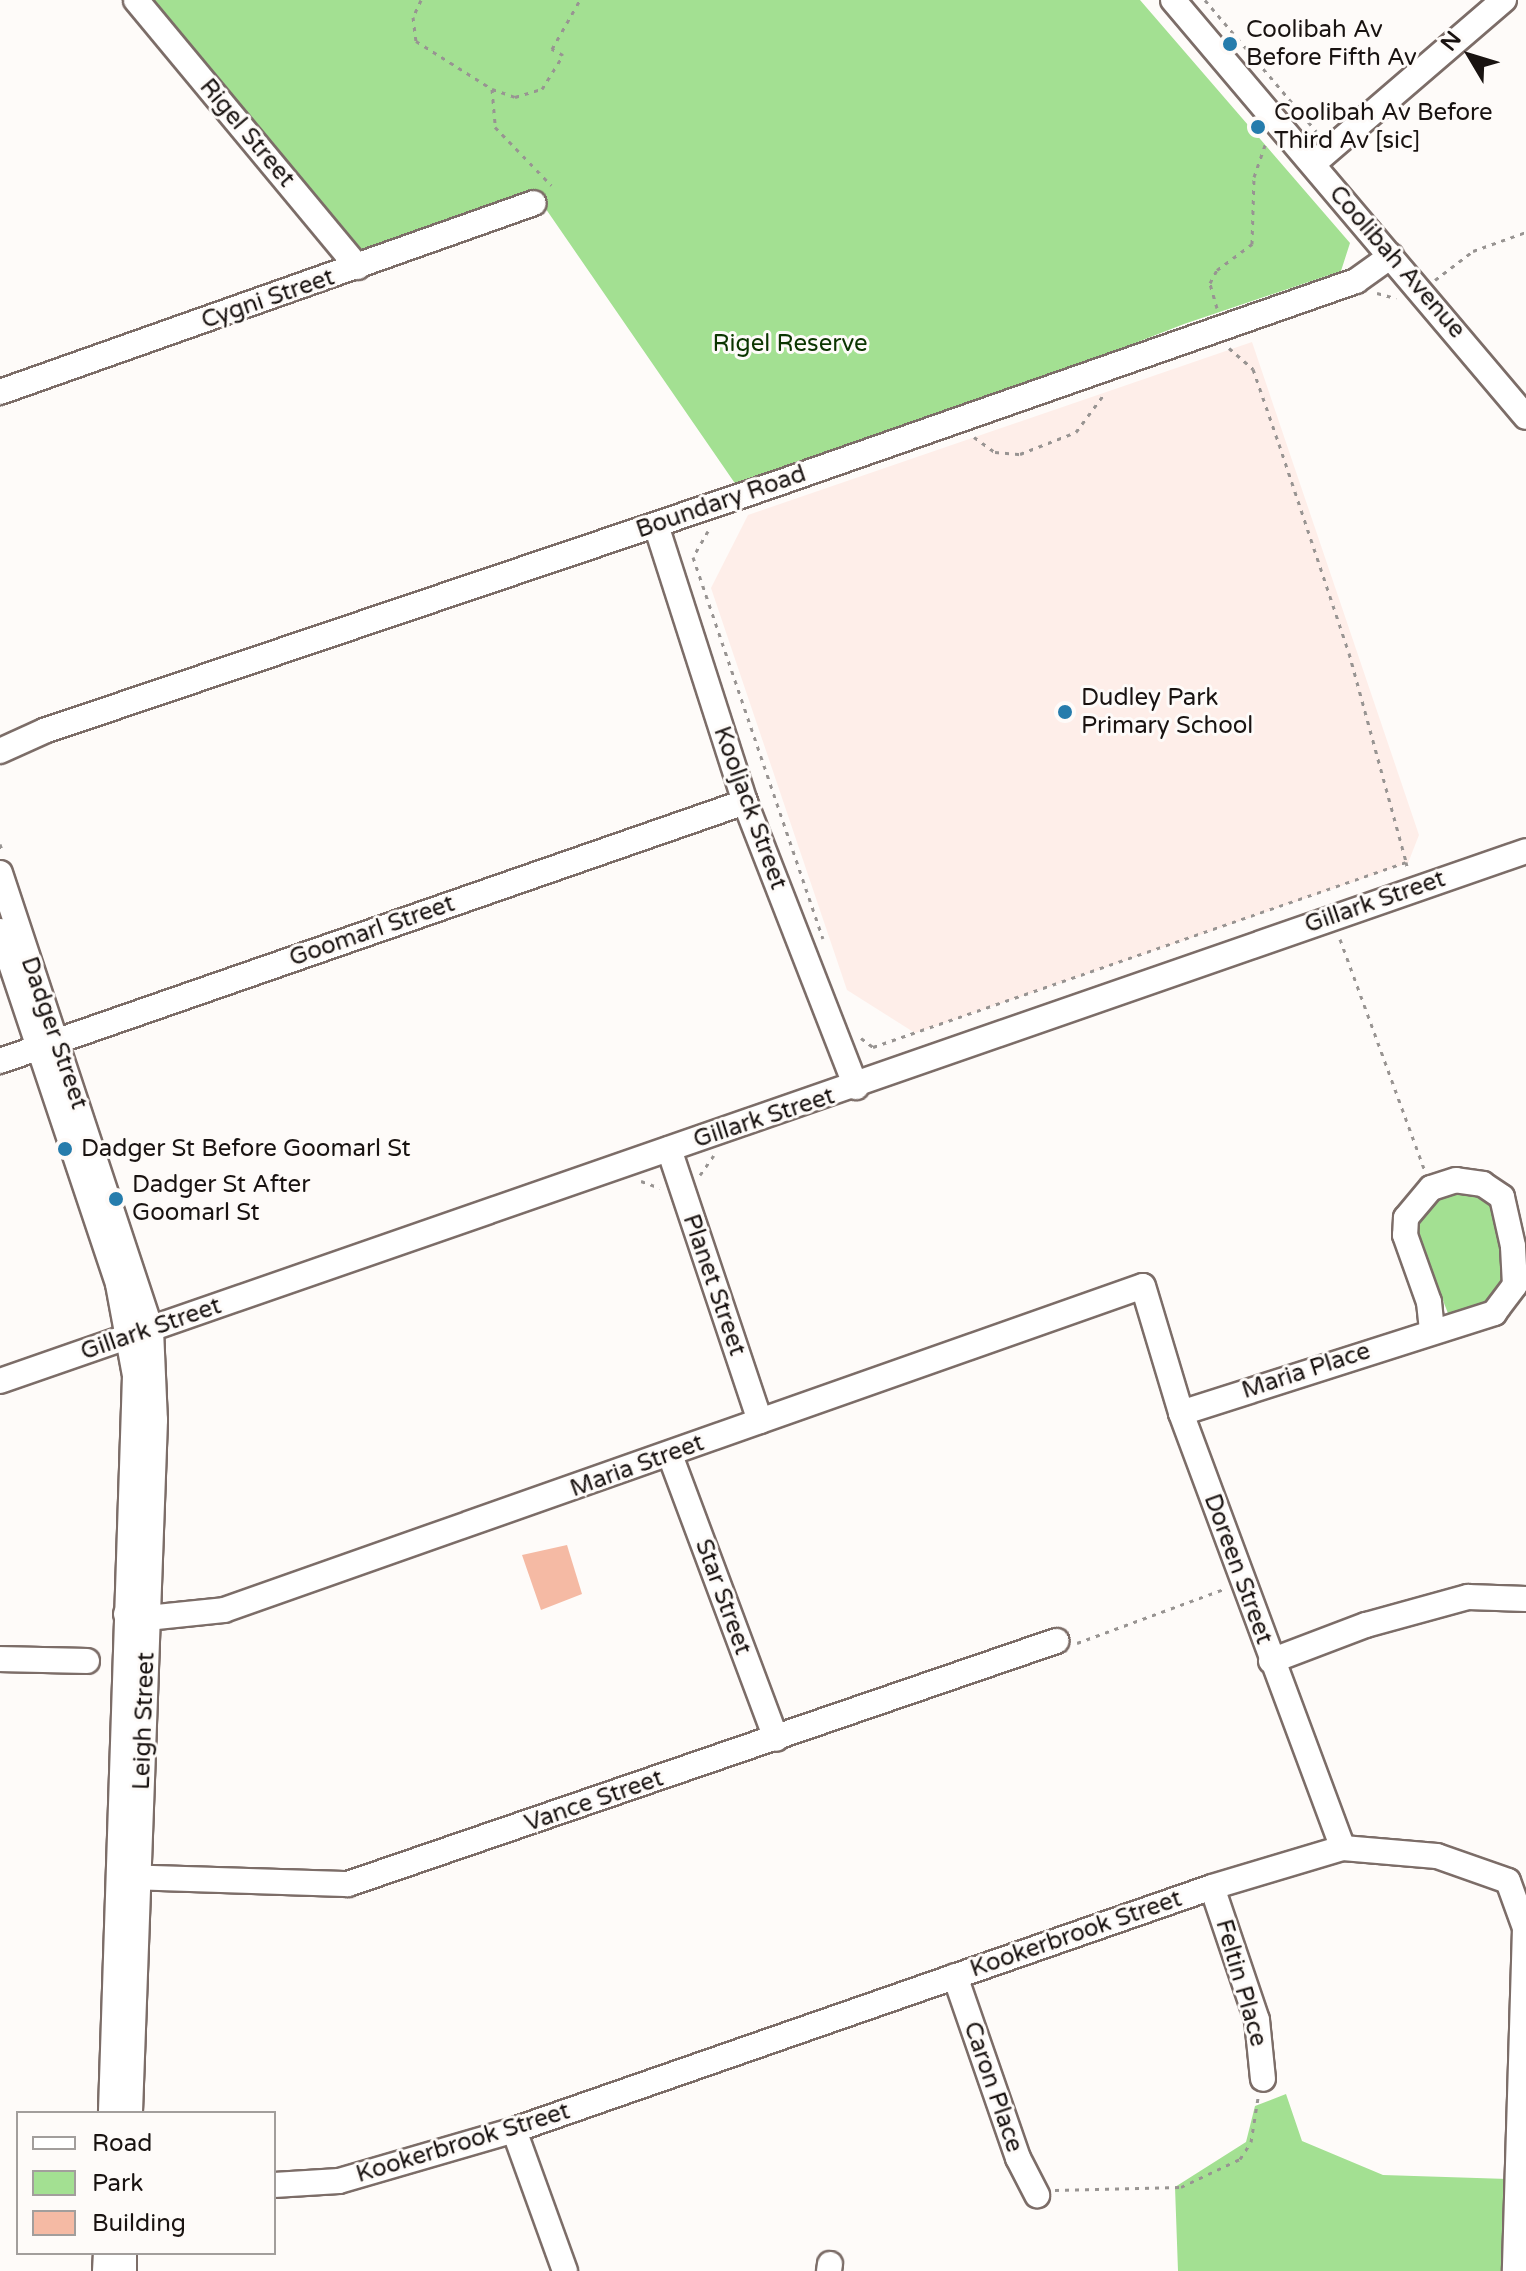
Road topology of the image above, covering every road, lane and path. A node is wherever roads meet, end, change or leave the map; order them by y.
1 (136, 0) edge
2 (421, 0) edge
3 (580, 0) edge
4 (1173, 0) edge
5 (1205, 0) edge
6 (1504, 0) edge
7 (492, 89) junction
8 (1319, 134) dead end
9 (1268, 140) dead end
10 (1313, 164) junction
11 (551, 185) dead end
12 (534, 203) dead end
13 (1526, 232) edge
14 (1391, 256) junction
15 (358, 267) junction
16 (1427, 281) junction
17 (1374, 292) dead end
18 (1230, 332) junction
19 (1108, 389) dead end
20 (0, 392) edge
21 (1526, 417) edge
22 (972, 435) dead end
23 (714, 520) dead end
24 (656, 525) junction
25 (44, 731) junction
26 (0, 737) edge
27 (0, 751) edge
28 (745, 802) junction
29 (1526, 851) edge
30 (1406, 862) junction
31 (0, 873) edge
32 (1412, 889) junction
33 (1332, 916) junction
34 (0, 931) edge
35 (827, 950) dead end
36 (857, 1032) dead end
37 (49, 1044) junction
38 (0, 1061) edge
39 (856, 1087) junction
40 (720, 1146) dead end
41 (669, 1149) junction
42 (632, 1177) dead end
43 (681, 1185) junction
44 (1431, 1188) junction
45 (1143, 1286) joint
46 (1432, 1332) junction
47 (141, 1333) junction
48 (0, 1381) edge
49 (1181, 1413) junction
50 (760, 1421) junction
51 (670, 1455) junction
52 (1243, 1583) junction
53 (1526, 1599) edge
54 (137, 1616) junction
55 (1056, 1641) joint
56 (0, 1659) edge
57 (87, 1661) dead end
58 (1271, 1661) junction
59 (776, 1739) junction
60 (1343, 1848) junction
61 (128, 1878) junction
62 (1212, 1887) junction
63 (955, 1976) junction
64 (1263, 2079) joint
65 (111, 2111) edge
66 (130, 2111) edge
67 (514, 2130) junction
68 (276, 2185) edge
69 (1037, 2195) joint
70 (565, 2271) edge
71 (1515, 2271) edge

1 - 15 street, Rigel Street
2 - 7 path
3 - 7 path
4 - 10 street, Coolibah Avenue
5 - 8 path
6 - 10 street
7 - 11 path
9 - 18 path
10 - 14 street, Coolibah Avenue
12 - 15 street, Cygni Street
13 - 16 path
14 - 16 street, Coolibah Avenue
14 - 18 street, Boundary Road
15 - 20 street, Cygni Street
16 - 17 path
16 - 21 street, Coolibah Avenue
18 - 24 street, Boundary Road
18 - 30 path
19 - 22 path
23 - 35 path
24 - 25 street, Boundary Road
24 - 28 street, Kooljack Street
25 - 26 street, Boundary Road
25 - 27 street, Boundary Road
28 - 37 street, Goomarl Street
28 - 39 street, Kooljack Street
29 - 32 street, Gillark Street
30 - 32 path
30 - 36 path
31 - 37 street, Dadger Street
32 - 33 street, Gillark Street
33 - 39 street, Gillark Street
33 - 44 path
34 - 37 street, Dadger Street
37 - 38 street, Goomarl Street
37 - 47 street, Dadger Street
39 - 41 street, Gillark Street
40 - 43 path
41 - 43 street, Planet Street
41 - 47 street, Gillark Street
42 - 43 path
43 - 50 street, Planet Street
44 - 46 street
44 - 46 street, Maria Place
45 - 49 street, Doreen Street
45 - 50 street, Maria Street
46 - 49 street, Maria Place
47 - 48 street, Gillark Street
47 - 54 street, Leigh Street
49 - 52 street, Doreen Street
50 - 51 street, Maria Street
51 - 54 street, Maria Street
51 - 59 street, Star Street
52 - 55 path
52 - 58 street, Doreen Street
53 - 58 street
54 - 61 street, Leigh Street
55 - 59 street, Vance Street
56 - 57 street
58 - 60 street, Doreen Street
59 - 61 street, Vance Street
60 - 62 street, Kookerbrook Street
60 - 71 street, Kookerbrook Street
61 - 65 street, Leigh Street
61 - 66 street, Leigh Street
62 - 63 street, Kookerbrook Street
62 - 64 street, Feltin Place
63 - 67 street, Kookerbrook Street
63 - 69 street, Caron Place
64 - 69 path
67 - 68 street, Kookerbrook Street
67 - 70 street

